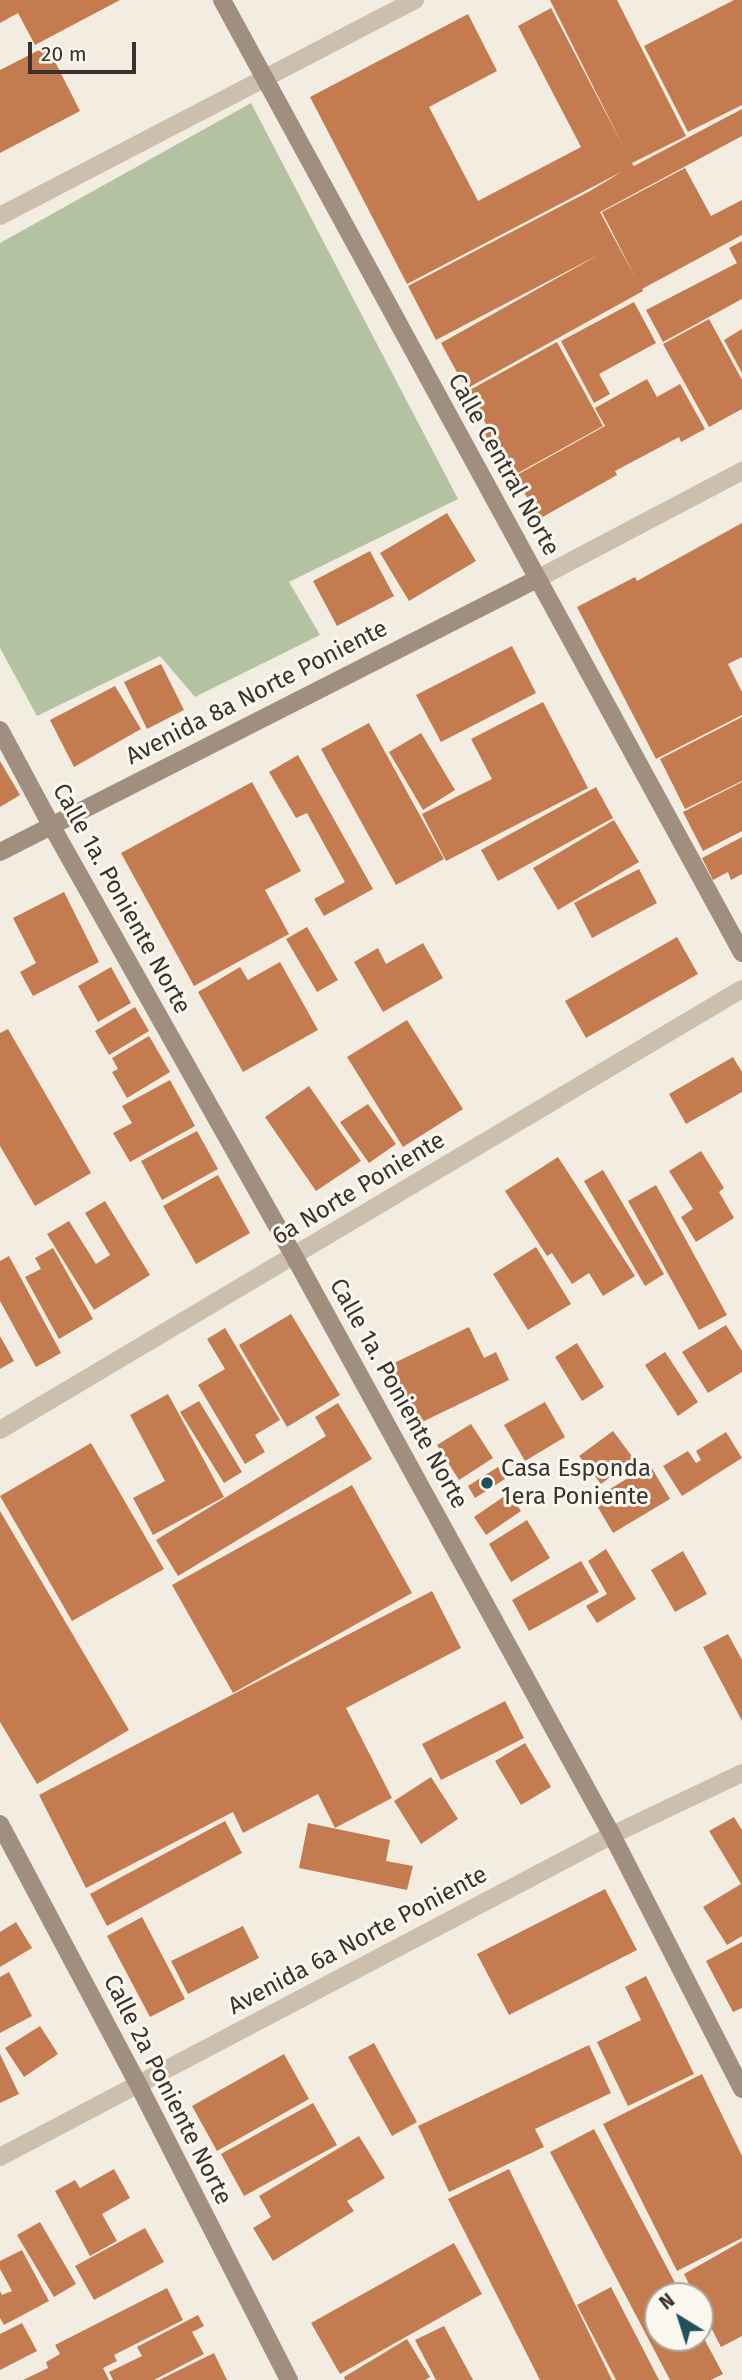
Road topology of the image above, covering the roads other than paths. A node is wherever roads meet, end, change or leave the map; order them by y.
1 (222, 0) edge
2 (415, 0) edge
3 (264, 78) junction
4 (0, 216) edge
5 (742, 471) edge
6 (537, 579) junction
7 (0, 730) edge
8 (51, 825) junction
9 (0, 852) edge
10 (742, 953) edge
11 (742, 989) edge
12 (295, 1256) junction
13 (0, 1430) edge
14 (742, 1773) edge
15 (0, 1824) edge
16 (612, 1835) junction
17 (138, 2084) junction
18 (742, 2089) edge
19 (0, 2157) edge
20 (289, 2380) edge

1 - 3 main road, Calle Central Norte
2 - 3 street
3 - 4 street
3 - 6 main road, Calle Central Norte
5 - 6 street
6 - 8 main road, Avenida 8a Norte Poniente
6 - 10 main road, Calle Central Norte
7 - 8 main road, Calle 1a. Poniente Norte
8 - 9 main road, Avenida 8a Norte Poniente
8 - 12 main road, Calle 1a. Poniente Norte
11 - 12 street, 6a Norte Poniente
12 - 13 street, 6a Norte Poniente
12 - 16 main road, Calle 1a. Poniente Norte
14 - 16 street, Avenida 6a Norte Poniente
15 - 17 main road, Calle 2a Poniente Norte
16 - 17 street, Avenida 6a Norte Poniente
16 - 18 main road, Calle 1a. Poniente Norte
17 - 19 street, Avenida 6a Norte Poniente
17 - 20 main road, Calle 2a Poniente Norte

